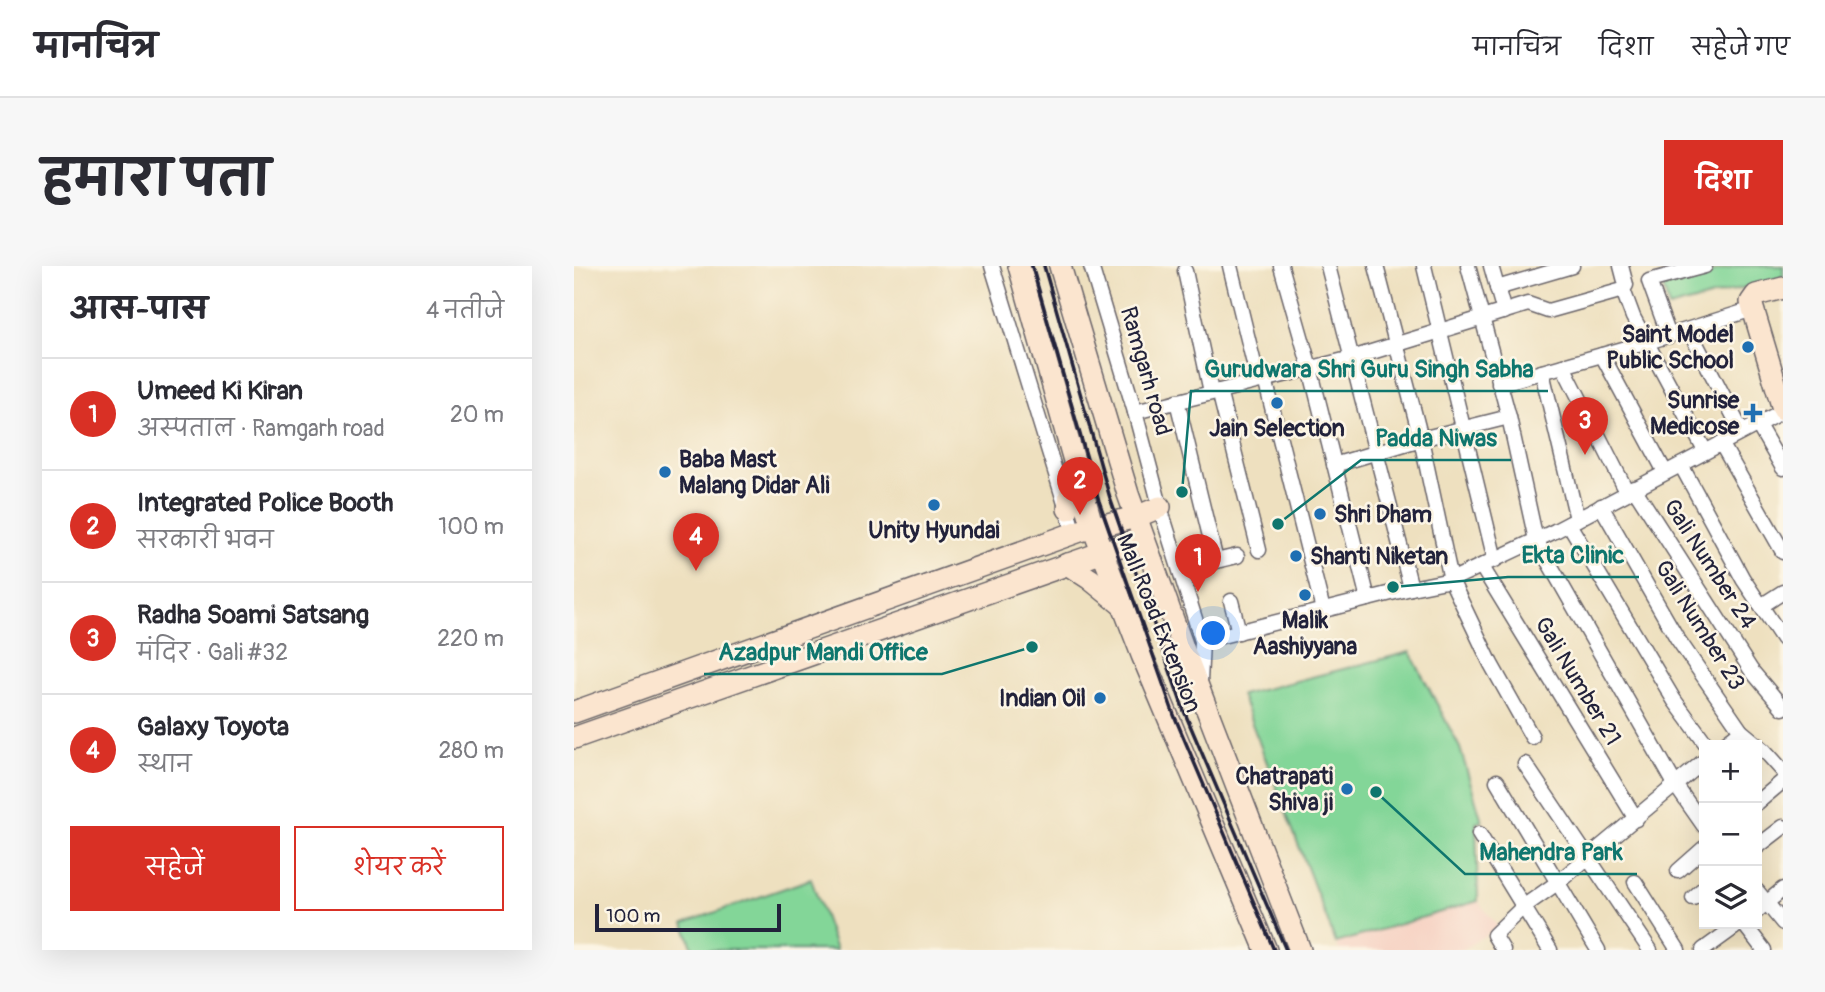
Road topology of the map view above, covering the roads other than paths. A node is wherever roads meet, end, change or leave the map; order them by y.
1 (992, 266) edge
2 (1019, 266) edge
3 (1060, 266) edge
4 (1091, 266) edge
5 (1230, 266) edge
6 (1281, 266) edge
7 (1328, 266) edge
8 (1376, 266) edge
9 (1424, 266) edge
10 (1468, 266) edge
11 (1491, 266) edge
12 (1572, 266) edge
13 (1621, 266) edge
14 (1705, 266) edge
15 (1185, 271) dead end
16 (1497, 288) junction
17 (1783, 288) edge
18 (1623, 290) junction
19 (1783, 300) edge
20 (1753, 304) junction
21 (1504, 312) junction
22 (1483, 319) junction
23 (1689, 330) junction
24 (1440, 332) junction
25 (1669, 336) junction
26 (1648, 342) junction
27 (1397, 345) junction
28 (1602, 355) junction
29 (1352, 358) junction
30 (1776, 363) edge
31 (1563, 366) junction
32 (1310, 368) junction
33 (1542, 372) junction
34 (1261, 380) junction
35 (1499, 384) junction
36 (1055, 387) junction
37 (1215, 391) junction
38 (1030, 394) junction
39 (1177, 401) junction
40 (1782, 404) edge
41 (1135, 412) junction
42 (1509, 417) junction
43 (1758, 425) junction
44 (1465, 430) junction
45 (1742, 432) junction
46 (1421, 439) junction
47 (1721, 443) junction
48 (1704, 451) junction
49 (1377, 452) junction
50 (1074, 460) junction
51 (1334, 465) junction
52 (1681, 465) junction
53 (1783, 468) edge
54 (1665, 472) junction
55 (1631, 490) junction
56 (1601, 506) junction
57 (1160, 507) junction
58 (1068, 509) junction
59 (1136, 517) junction
60 (1573, 521) junction
61 (1084, 531) junction
62 (1143, 538) junction
63 (1536, 540) junction
64 (1259, 550) dead end
65 (1102, 552) junction
66 (1783, 552) edge
67 (1237, 556) dead end
68 (1488, 563) junction
69 (1067, 564) junction
70 (1451, 580) junction
71 (1411, 588) junction
72 (1783, 592) edge
73 (1368, 599) junction
74 (1231, 601) dead end
75 (1761, 606) junction
76 (1126, 609) junction
77 (1323, 610) junction
78 (1239, 632) junction
79 (1783, 639) edge
80 (1202, 641) junction
81 (1200, 691) junction
82 (1779, 702) edge
83 (574, 712) edge
84 (1741, 731) junction
85 (1532, 737) dead end
86 (574, 738) edge
87 (1703, 740) edge
88 (1729, 740) edge
89 (1749, 740) edge
90 (1762, 755) edge
91 (1525, 764) dead end
92 (1699, 765) edge
93 (1783, 771) edge
94 (1497, 781) dead end
95 (1783, 781) edge
96 (1676, 786) junction
97 (1762, 799) edge
98 (1699, 809) edge
99 (1636, 819) junction
100 (1783, 827) edge
101 (1479, 834) dead end
102 (1762, 843) edge
103 (1699, 852) edge
104 (1589, 857) junction
105 (1678, 871) dead end
106 (1635, 882) dead end
107 (1558, 883) junction
108 (1783, 889) edge
109 (1523, 907) junction
110 (1762, 907) edge
111 (1783, 923) edge
112 (1734, 929) edge
113 (1746, 929) edge
114 (1266, 950) edge
115 (1300, 950) edge
116 (1503, 950) edge
117 (1550, 950) edge
118 (1598, 950) edge
119 (1650, 950) edge
120 (1678, 950) edge
121 (1703, 950) edge
122 (1764, 950) edge

1 - 38 street
2 - 36 main road, Mall Road Extension
3 - 59 main road
4 - 41 street, Ramgarh road
5 - 34 street
6 - 32 street
7 - 29 street
8 - 27 street
9 - 24 street, Gali Number 21
10 - 22 street
11 - 16 street
12 - 16 street
13 - 18 street
14 - 25 street
15 - 37 street
16 - 21 street
17 - 20 main road
18 - 21 street
18 - 26 street
19 - 20 main road
20 - 23 street
20 - 30 main road
21 - 22 street
22 - 24 street
22 - 35 street
23 - 25 street
23 - 45 street
24 - 27 street
24 - 44 street, Gali Number 21
25 - 26 street
26 - 28 street
26 - 48 street
27 - 29 street
27 - 46 street
28 - 31 street
28 - 54 street
29 - 32 street
29 - 49 street
30 - 40 main road
31 - 33 street
31 - 55 street, Gali Number 24
32 - 34 street
32 - 51 street
33 - 35 street
33 - 60 street
34 - 37 street
34 - 77 street
35 - 42 street
36 - 38 street
36 - 50 main road, Mall Road Extension
37 - 39 street
37 - 64 street
38 - 58 street
39 - 41 street
39 - 67 street
40 - 43 street
41 - 57 street, Ramgarh road
42 - 44 street
42 - 63 street
43 - 45 street
43 - 53 street
44 - 46 street
44 - 68 street, Gali Number 21
45 - 47 street
46 - 49 street
46 - 70 street
47 - 48 street
47 - 66 street
48 - 52 street
49 - 51 street
49 - 71 street
50 - 58 main road
50 - 61 main road, Mall Road Extension
51 - 73 street
52 - 54 street
52 - 75 street
54 - 55 street
55 - 56 street
55 - 82 street, Gali Number 24
56 - 60 street
56 - 84 street, Gali Number 23
57 - 59 main road
57 - 80 street, Ramgarh road
58 - 61 street
59 - 61 main road
59 - 62 main road
60 - 63 street
60 - 87 street
61 - 65 main road, Mall Road Extension
61 - 83 main road
62 - 65 main road
62 - 81 main road
63 - 68 street
63 - 96 street
65 - 69 main road
65 - 76 main road, Mall Road Extension
68 - 70 street
68 - 99 street, Gali Number 21
69 - 76 main road
69 - 86 main road
70 - 71 street
70 - 85 street
71 - 73 street
72 - 75 street
73 - 77 street
74 - 78 street
75 - 79 street
76 - 114 main road, Mall Road Extension
77 - 78 street
78 - 80 street
80 - 81 street, Ramgarh road
81 - 115 main road
84 - 88 street
84 - 89 street, Gali Number 23
90 - 93 street, Gali Number 23
91 - 104 street
92 - 96 street
94 - 107 street
95 - 97 street
96 - 98 street
96 - 99 street
99 - 104 street
100 - 102 street
101 - 109 street
103 - 105 street
104 - 107 street
104 - 119 street
106 - 120 street
107 - 109 street
107 - 118 street
108 - 110 street
109 - 116 street
109 - 117 street
110 - 111 street
112 - 121 street
113 - 122 street

